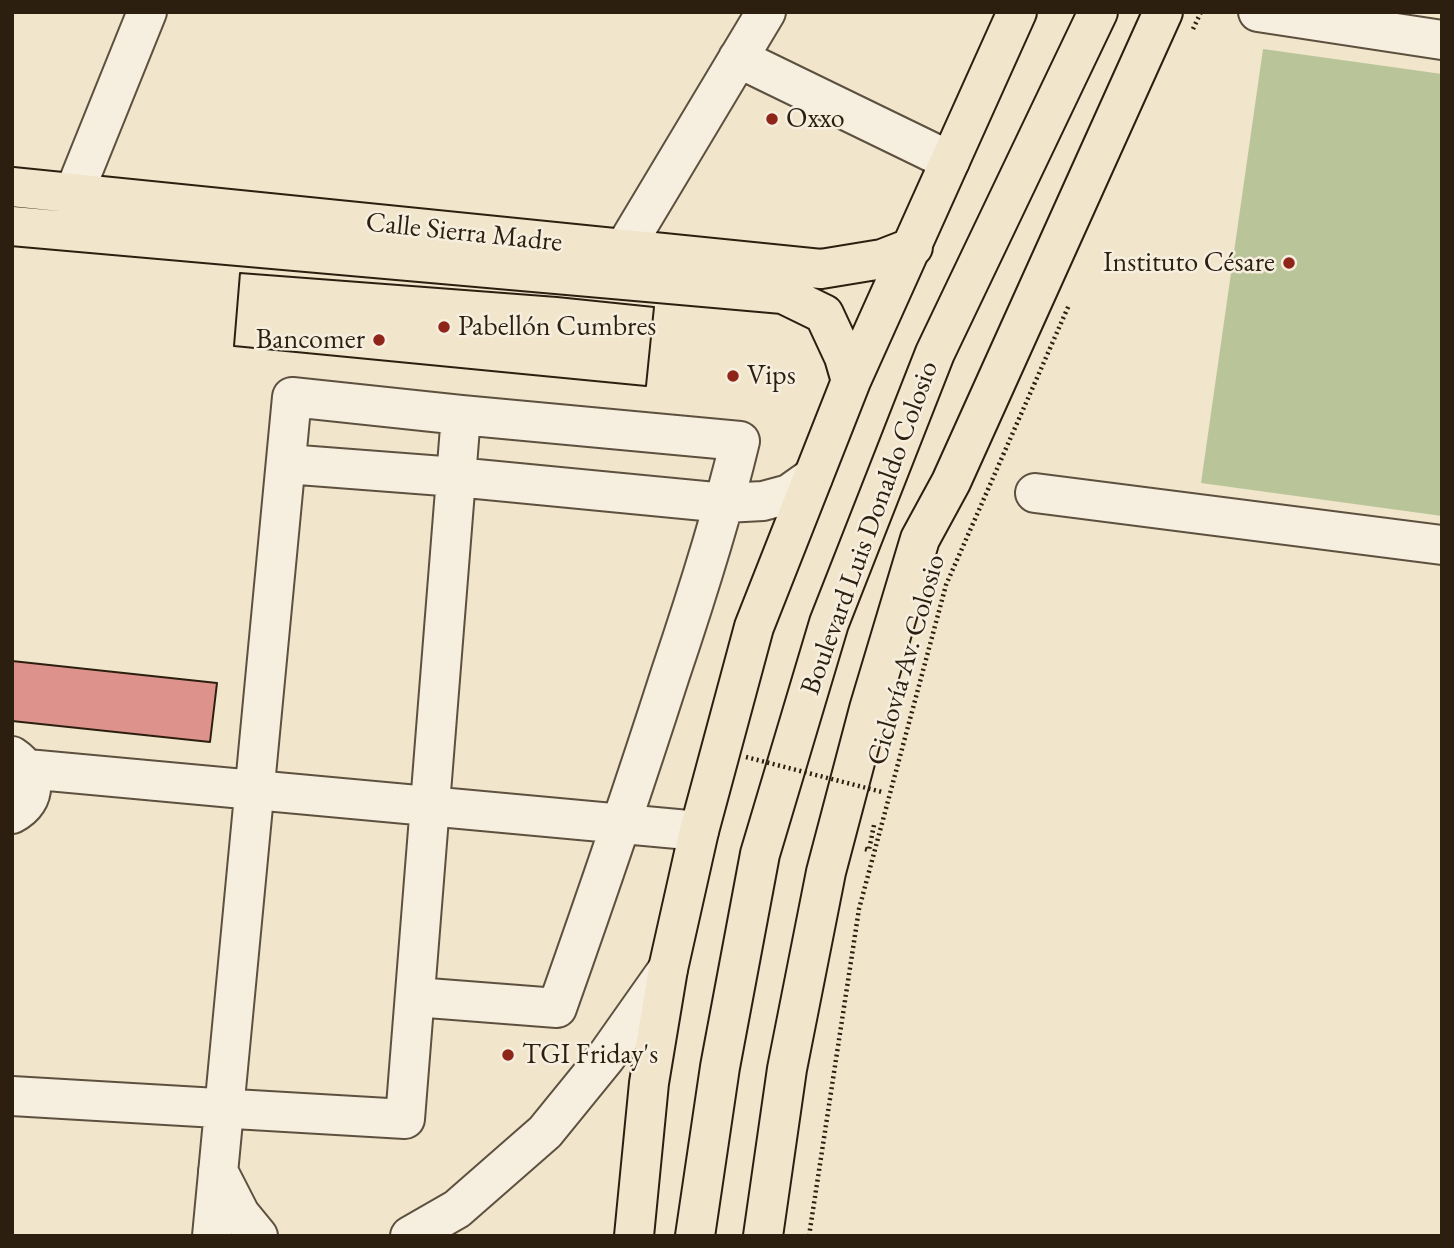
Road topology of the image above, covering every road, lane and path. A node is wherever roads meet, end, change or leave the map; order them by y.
1 (147, 12) edge
2 (766, 12) edge
3 (1017, 12) edge
4 (1098, 12) edge
5 (1201, 12) edge
6 (1258, 12) edge
7 (1177, 24) edge
8 (1442, 40) edge
9 (738, 58) junction
10 (950, 161) junction
11 (12, 187) edge
12 (74, 193) junction
13 (12, 226) edge
14 (912, 247) junction
15 (624, 249) junction
16 (785, 280) junction
17 (1073, 296) dead end
18 (851, 381) junction
19 (461, 415) junction
20 (286, 464) junction
21 (456, 477) junction
22 (813, 477) junction
23 (1035, 493) dead end
24 (725, 503) junction
25 (1442, 545) edge
26 (746, 757) dead end
27 (20, 763) edge
28 (255, 790) junction
29 (882, 792) dead end
30 (430, 806) junction
31 (12, 814) edge
32 (622, 825) junction
33 (699, 831) junction
34 (668, 969) junction
35 (415, 996) junction
36 (12, 1096) edge
37 (224, 1110) junction
38 (218, 1171) junction
39 (212, 1236) edge
40 (258, 1236) edge
41 (410, 1236) edge
42 (634, 1236) edge
43 (695, 1236) edge
44 (763, 1236) edge
45 (809, 1236) edge

1 - 12 street
2 - 9 street
3 - 10 main road
4 - 43 main road, Boulevard Luis Donaldo Colosio
5 - 7 path
6 - 8 street
7 - 44 main road, Boulevard Luis Donaldo Colosio
9 - 10 street
9 - 15 street
10 - 14 main road
11 - 12 main road, Calle Sierra Madre
12 - 15 main road, Calle Sierra Madre
13 - 16 main road, Calle Sierra Madre
14 - 16 main road, Calle Sierra Madre
14 - 18 main road
15 - 16 main road, Calle Sierra Madre
16 - 18 main road, Calle Sierra Madre
17 - 45 path, Ciclovía Av. Colosio
18 - 22 main road
19 - 20 street
19 - 21 street
19 - 24 street
20 - 21 street
20 - 28 street
21 - 24 street
21 - 30 street
22 - 24 street
22 - 33 main road
23 - 25 street
24 - 32 street
26 - 29 path, bridge
27 - 28 street
27 - 31 street
28 - 30 street
28 - 37 street
30 - 32 street
30 - 35 street
32 - 33 street
32 - 35 street
33 - 34 main road
34 - 41 street
34 - 42 main road
35 - 37 street
36 - 37 street
37 - 38 street
38 - 39 street
38 - 40 street

